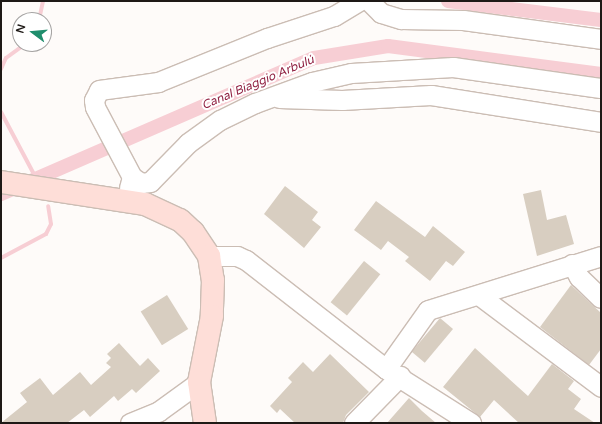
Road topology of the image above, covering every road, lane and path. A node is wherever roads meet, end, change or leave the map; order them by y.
1 (359, 1) edge
2 (369, 1) edge
3 (601, 39) edge
4 (601, 88) edge
5 (268, 98) junction
6 (601, 122) edge
7 (132, 177) junction
8 (1, 182) edge
9 (122, 199) junction
10 (209, 256) junction
11 (601, 256) edge
12 (572, 264) junction
13 (480, 296) junction
14 (601, 298) edge
15 (393, 372) junction
16 (598, 379) edge
17 (200, 382) junction
18 (130, 423) edge
19 (206, 423) edge
20 (354, 423) edge
21 (472, 423) edge

1 - 7 street
2 - 3 street
4 - 5 street
5 - 6 street
5 - 7 street
7 - 9 street
8 - 9 main road
9 - 10 main road
10 - 15 street
10 - 17 main road
11 - 12 street
12 - 13 street
12 - 14 street
13 - 15 street
13 - 16 street
15 - 20 street
15 - 21 street
17 - 18 street
17 - 19 main road

